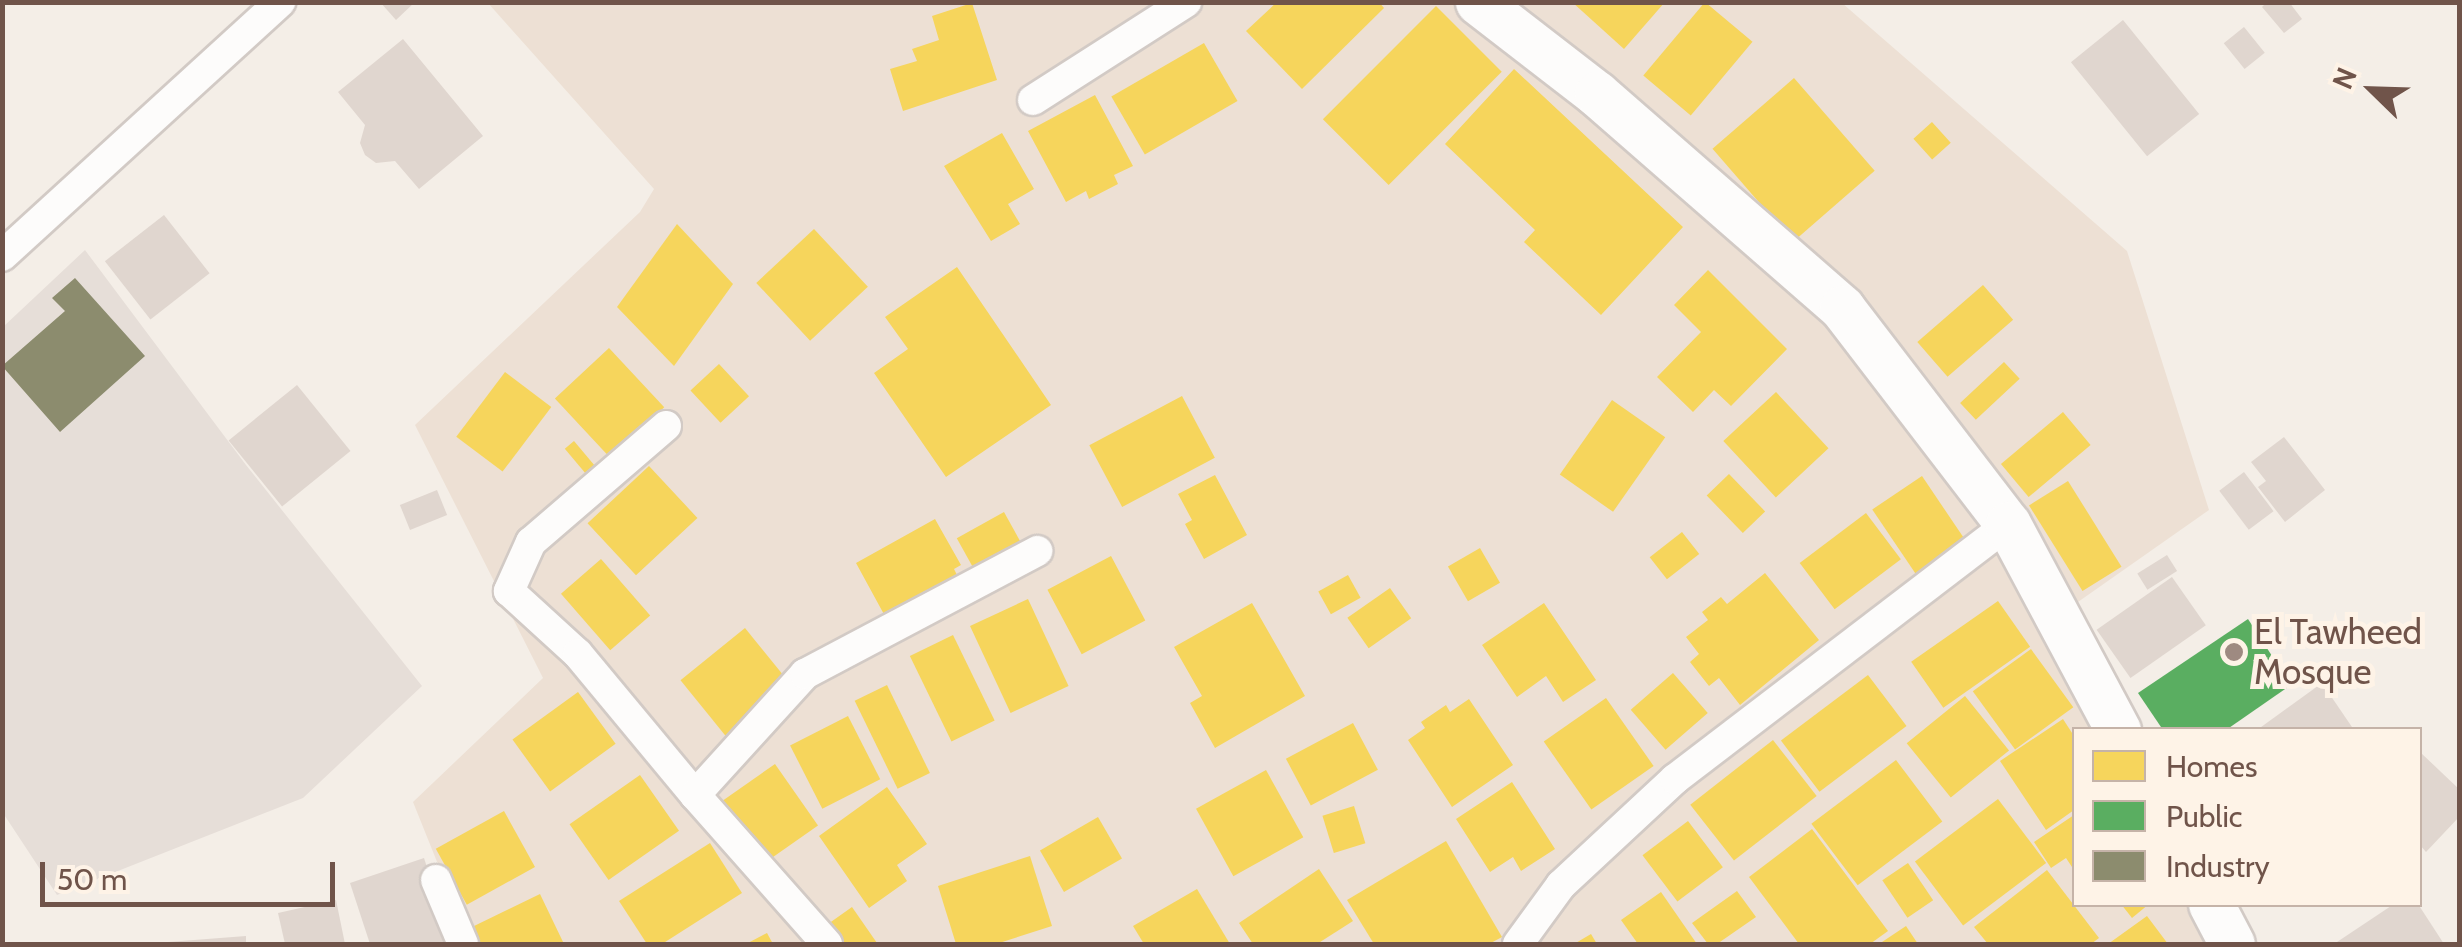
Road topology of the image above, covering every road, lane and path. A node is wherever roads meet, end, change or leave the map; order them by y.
1 (280, 2) edge
2 (1186, 2) edge
3 (1478, 2) edge
4 (1033, 100) dead end
5 (2, 256) edge
6 (666, 426) dead end
7 (2008, 524) junction
8 (1037, 551) dead end
9 (2116, 727) edge
10 (695, 795) junction
11 (436, 880) dead end
12 (2213, 907) edge
13 (463, 944) edge
14 (827, 944) edge
15 (1518, 944) edge
16 (2232, 944) edge

1 - 5 street
2 - 4 street
3 - 7 street
6 - 10 street
7 - 9 street
7 - 15 street
8 - 10 street
10 - 14 street
11 - 13 street
12 - 16 street

